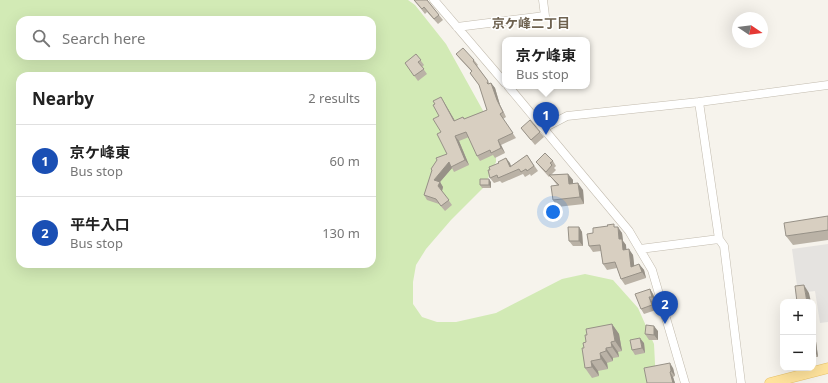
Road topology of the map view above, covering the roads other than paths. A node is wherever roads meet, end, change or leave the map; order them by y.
1 (434, 0) edge
2 (543, 0) edge
3 (457, 27) junction
4 (502, 80) edge
5 (828, 86) edge
6 (511, 89) edge
7 (699, 102) junction
8 (544, 128) junction
9 (719, 239) junction
10 (640, 249) junction
11 (828, 368) edge
12 (685, 383) edge
13 (741, 383) edge
14 (770, 383) edge

1 - 3 street
2 - 3 street
3 - 4 street
5 - 7 street
6 - 8 street
7 - 8 street
7 - 9 street
8 - 10 street
9 - 10 street
9 - 13 street
10 - 12 street
11 - 14 main road

